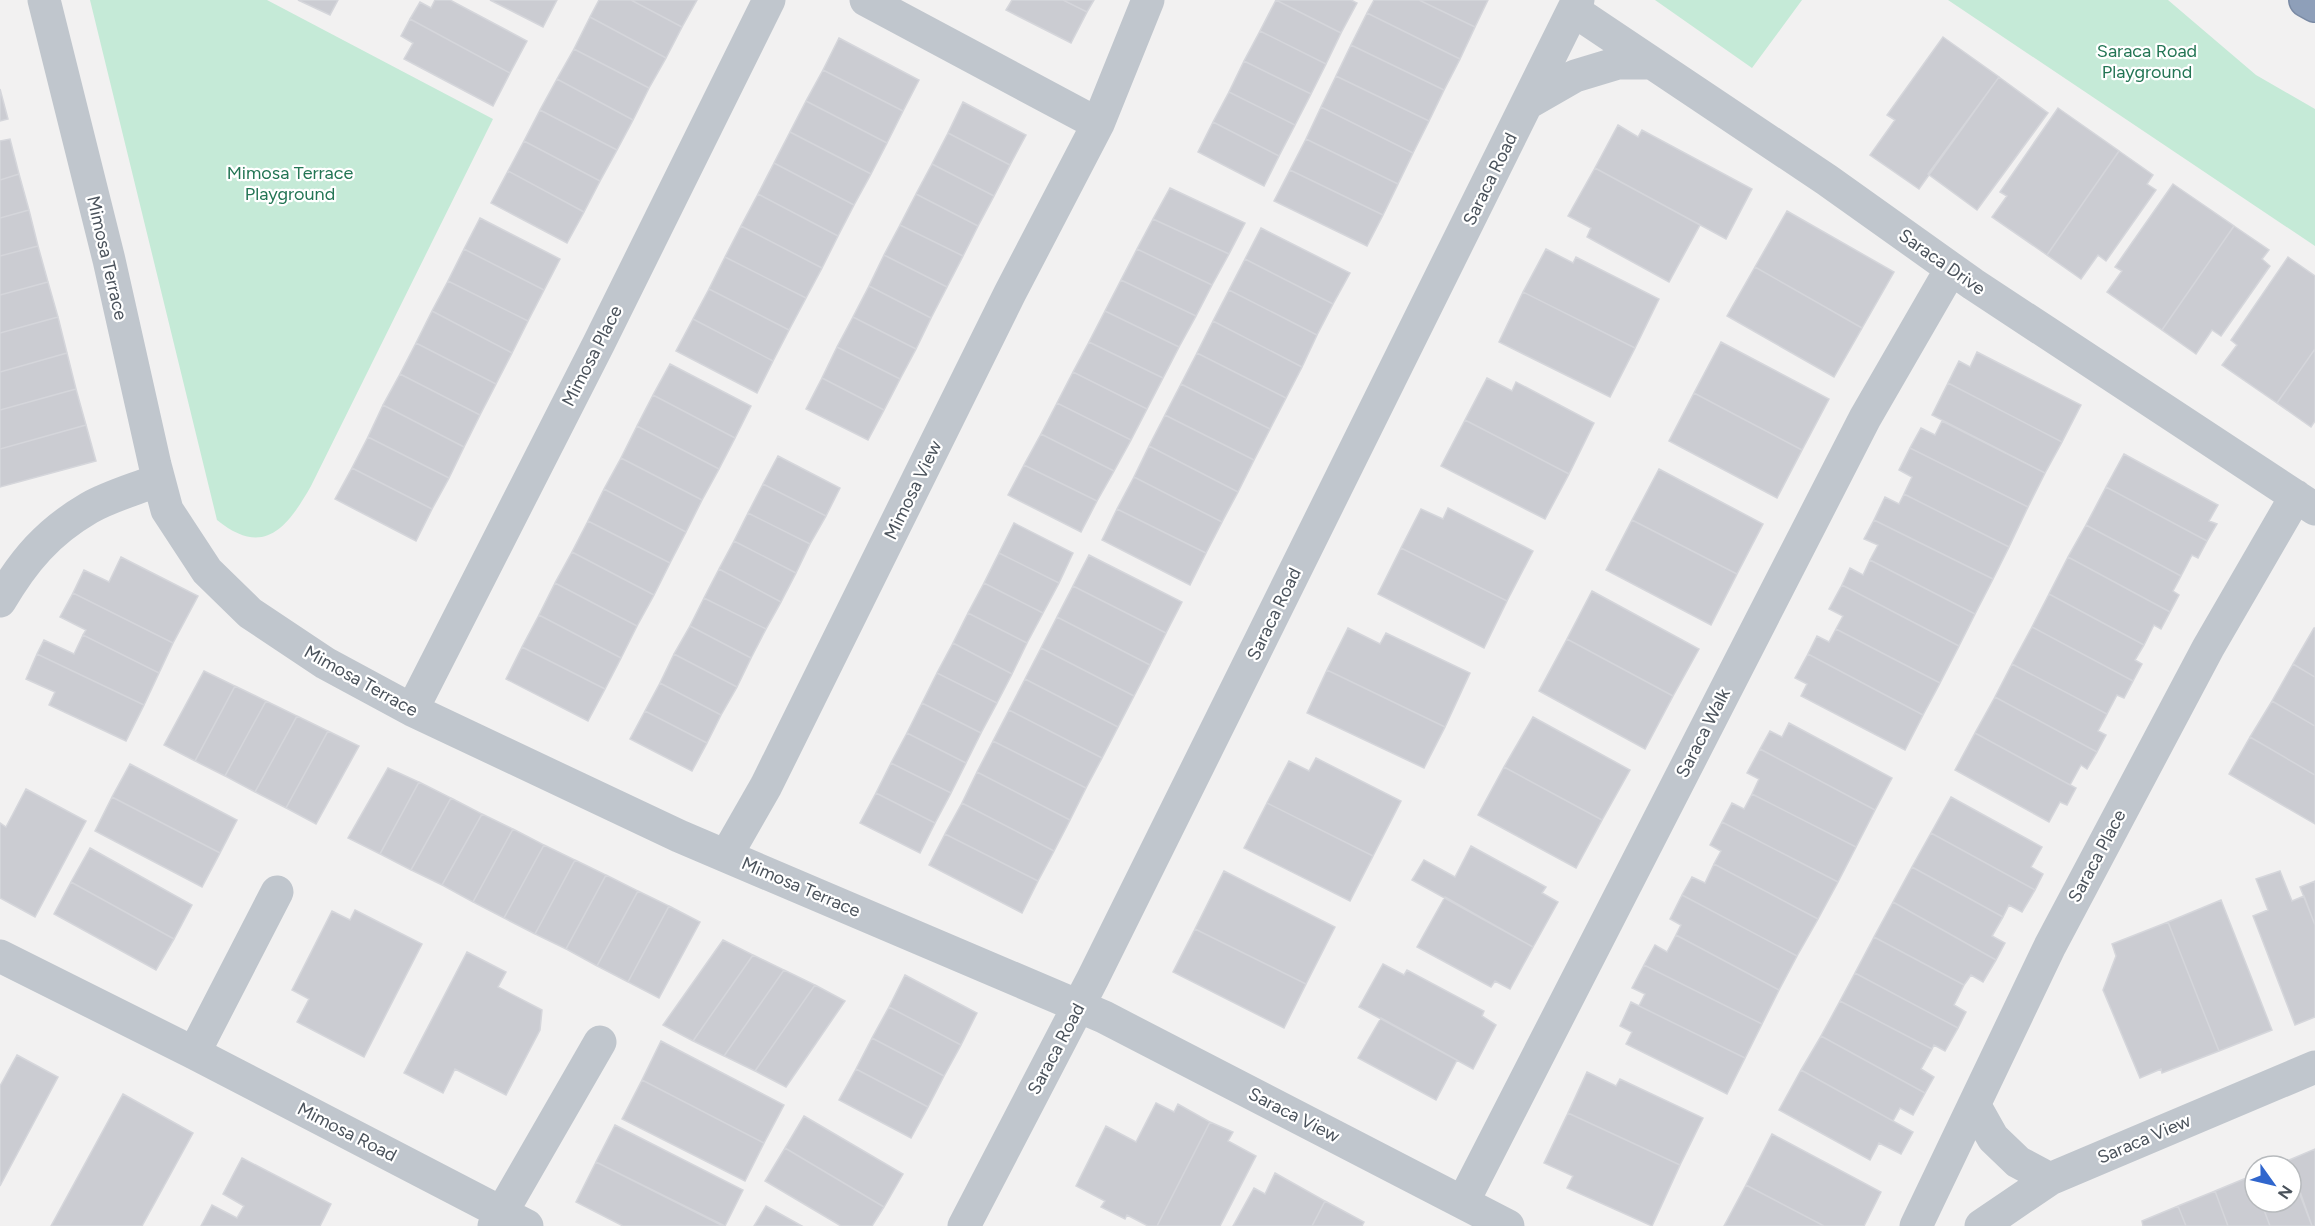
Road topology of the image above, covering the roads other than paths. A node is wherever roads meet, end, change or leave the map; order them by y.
1 (44, 0) edge
2 (769, 0) edge
3 (866, 0) edge
4 (1148, 0) edge
5 (2307, 0) edge
6 (1575, 5) edge
7 (2315, 5) edge
8 (1650, 63) junction
9 (1528, 103) junction
10 (1098, 123) junction
11 (1951, 269) junction
12 (158, 480) junction
13 (2305, 502) edge
14 (0, 601) edge
15 (412, 711) junction
16 (726, 856) junction
17 (277, 892) dead end
18 (0, 956) edge
19 (1079, 1005) junction
20 (600, 1042) dead end
21 (194, 1053) junction
22 (2315, 1067) edge
23 (1975, 1106) junction
24 (2050, 1179) junction
25 (1463, 1202) junction
26 (507, 1221) edge
27 (964, 1226) edge
28 (1508, 1226) edge
29 (1917, 1226) edge
30 (1981, 1226) edge

1 - 12 street, Mimosa Terrace
2 - 15 street, Mimosa Place
3 - 10 street
4 - 10 street, Mimosa View
5 - 7 highway
6 - 8 street, Saraca Drive
6 - 9 street, Saraca Road
8 - 9 street
8 - 11 street, Saraca Drive
9 - 19 street, Saraca Road
10 - 16 street, Mimosa View
11 - 13 street, Saraca Drive
11 - 25 street, Saraca Walk
12 - 14 street
12 - 15 street, Mimosa Terrace
13 - 23 street, Saraca Place
15 - 16 street, Mimosa Terrace
16 - 19 street, Mimosa Terrace
17 - 21 street
18 - 21 street, Mimosa Road
19 - 25 street, Saraca View
19 - 27 street, Saraca Road
20 - 26 street, Mimosa Road
21 - 26 street, Mimosa Road
22 - 24 street, Saraca View
23 - 24 street
23 - 29 street, Saraca Place
24 - 30 street, Saraca View
25 - 28 street, Saraca View

